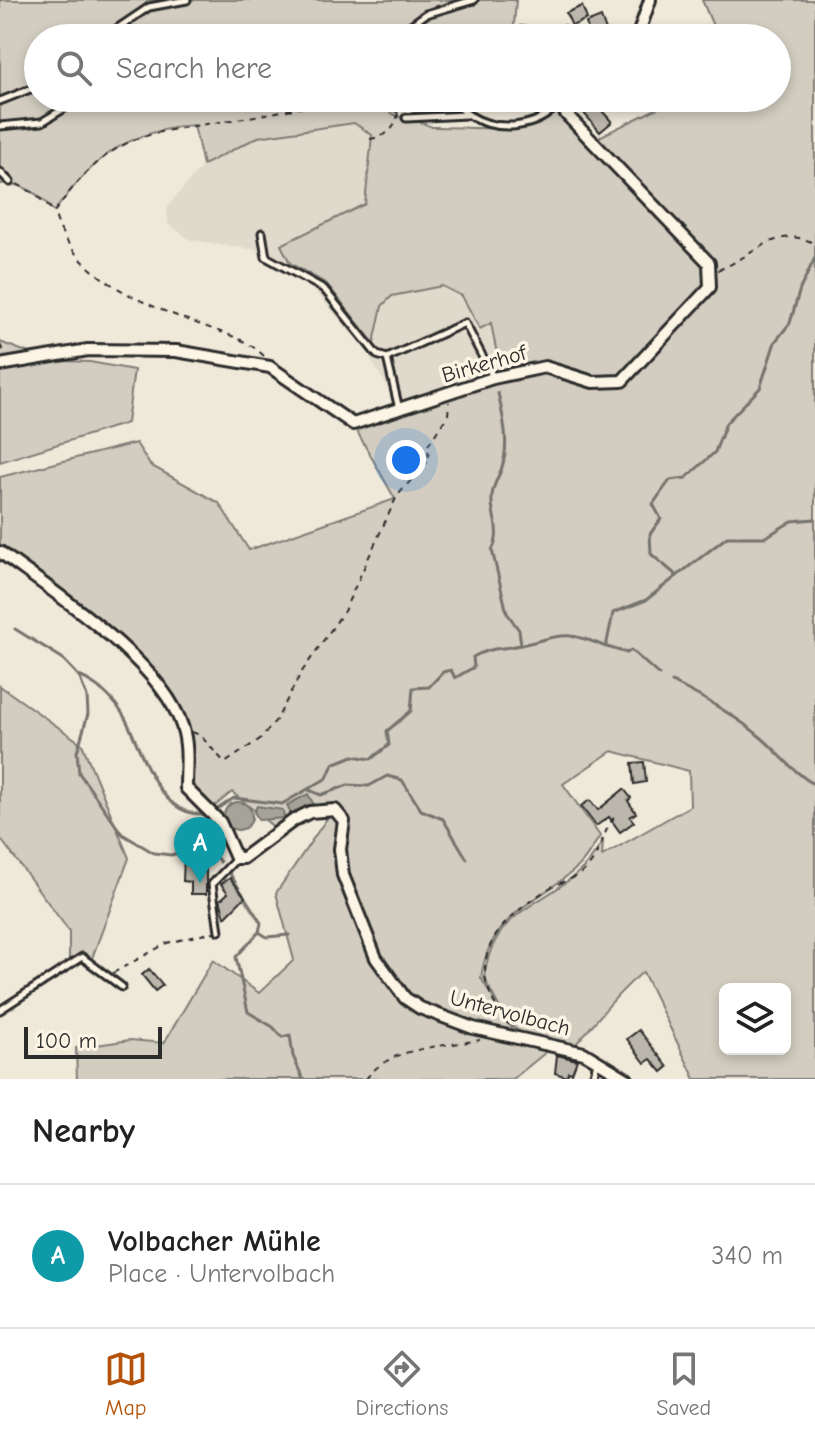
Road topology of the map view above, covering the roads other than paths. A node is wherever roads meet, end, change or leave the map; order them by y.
1 (187, 0) edge
2 (474, 0) edge
3 (650, 0) edge
4 (124, 24) edge
5 (414, 24) edge
6 (642, 24) edge
7 (24, 92) edge
8 (0, 101) edge
9 (58, 112) edge
10 (464, 112) edge
11 (551, 112) edge
12 (569, 112) edge
13 (467, 115) junction
14 (406, 118) road end
15 (0, 126) edge
16 (0, 172) edge
17 (10, 182) road end
18 (262, 233) dead end
19 (387, 358) junction
20 (0, 365) edge
21 (493, 378) junction
22 (399, 410) junction
23 (0, 552) edge
24 (236, 858) junction
25 (219, 931) road end
26 (122, 987) dead end
27 (0, 1010) edge
28 (598, 1061) junction
29 (593, 1079) edge
30 (627, 1079) edge

1 - 4 lane
2 - 5 lane
3 - 6 street
7 - 8 lane
9 - 15 lane
10 - 13 lane
11 - 13 lane
12 - 21 street, Birkerhof
13 - 14 lane
16 - 17 lane
18 - 19 lane
19 - 21 lane
19 - 22 lane
20 - 22 street, Birkerhof
21 - 22 street, Birkerhof
23 - 24 street
24 - 25 lane
24 - 28 street, Untervolbach
26 - 27 lane
28 - 29 lane
28 - 30 street, Untervolbach

